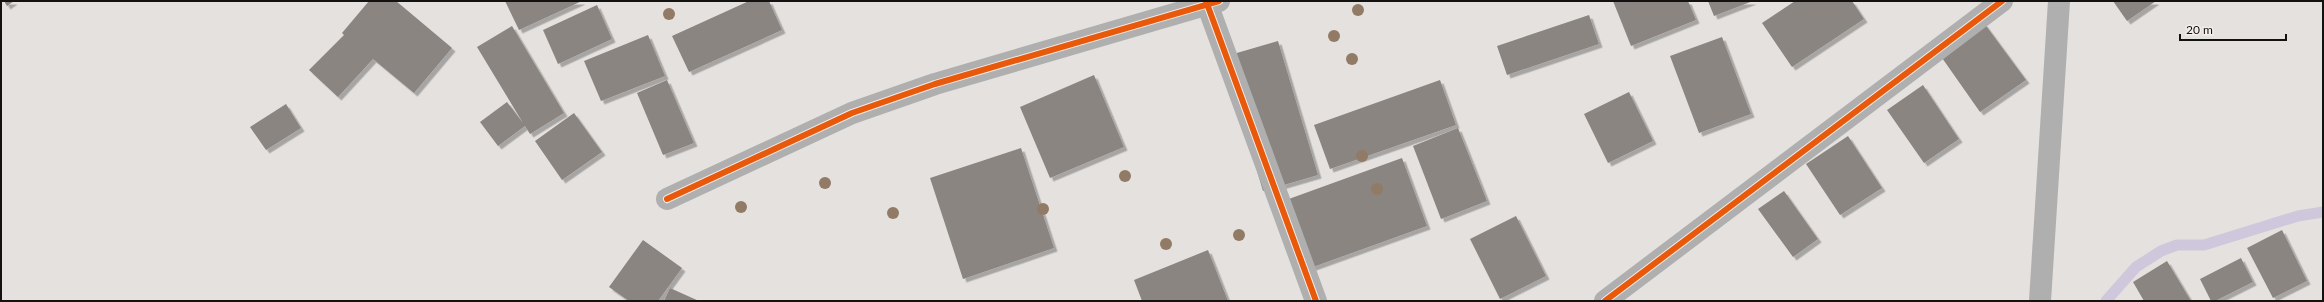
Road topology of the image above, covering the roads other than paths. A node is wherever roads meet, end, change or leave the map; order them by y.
1 (2002, 1) edge
2 (2060, 1) edge
3 (1211, 2) edge
4 (666, 199) dead end
5 (1316, 301) edge
6 (1605, 301) edge
7 (2040, 301) edge

1 - 6 street
2 - 7 street
3 - 4 street
3 - 5 street

